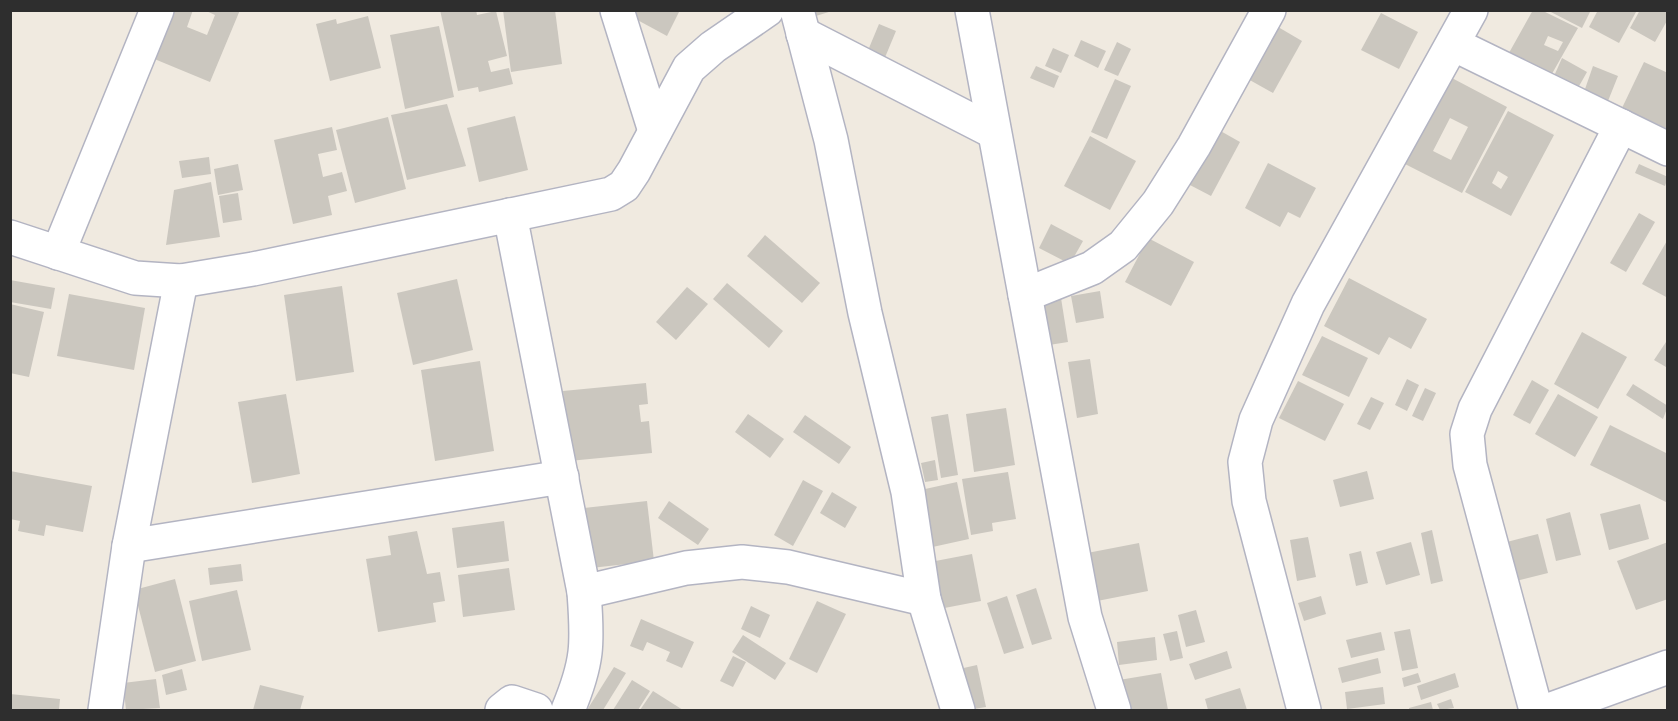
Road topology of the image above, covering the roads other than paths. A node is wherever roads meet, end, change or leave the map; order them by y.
1 (157, 10) edge
2 (617, 10) edge
3 (767, 10) edge
4 (972, 10) edge
5 (1269, 10) edge
6 (1471, 10) edge
7 (800, 22) edge
8 (1453, 44) junction
9 (1621, 126) junction
10 (656, 131) junction
11 (994, 132) junction
12 (1668, 149) edge
13 (510, 215) junction
14 (10, 237) edge
15 (58, 253) junction
16 (181, 281) junction
17 (1025, 295) junction
18 (562, 477) junction
19 (129, 546) junction
20 (585, 592) junction
21 (924, 599) junction
22 (1668, 667) edge
23 (1588, 704) edge
24 (105, 711) edge
25 (502, 711) edge
26 (536, 711) edge
27 (568, 711) edge
28 (958, 711) edge
29 (1114, 711) edge
30 (1304, 711) edge
31 (1536, 711) edge
32 (1549, 711) edge

1 - 15 street
2 - 10 street
3 - 10 street
4 - 11 street
5 - 17 street
6 - 8 street
7 - 11 street
7 - 21 street
8 - 9 street
8 - 30 street
9 - 12 street
9 - 31 street
10 - 13 street
11 - 17 street
13 - 16 street
13 - 18 street
14 - 15 street
15 - 16 street
16 - 19 street
17 - 29 street
18 - 19 street
18 - 20 street
19 - 24 street
20 - 21 street
20 - 27 street
21 - 28 street
22 - 23 street
23 - 32 street
25 - 26 street

